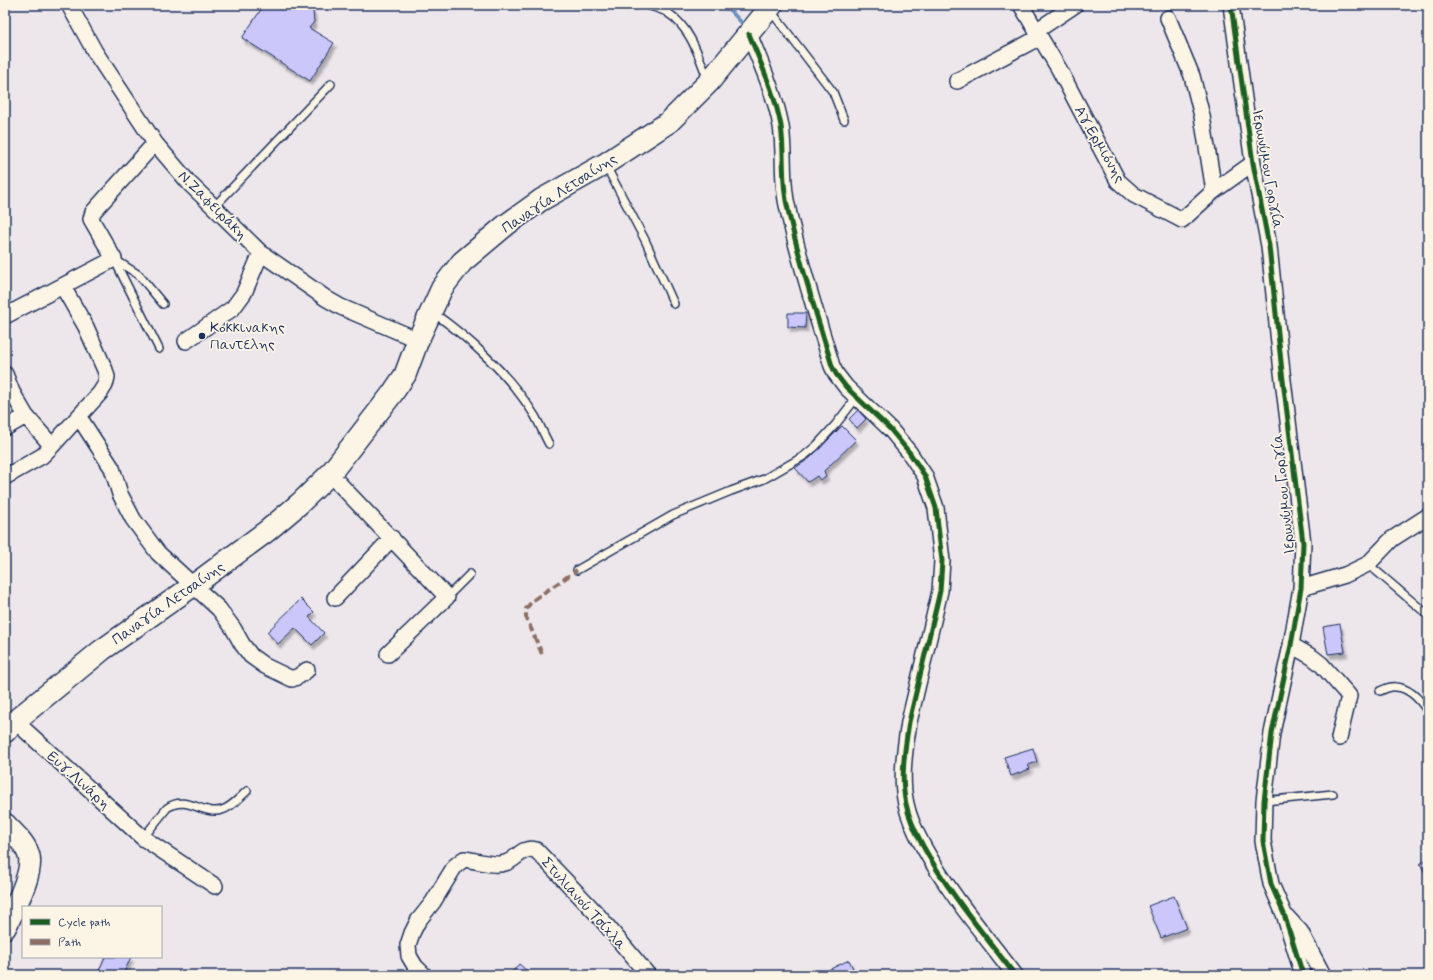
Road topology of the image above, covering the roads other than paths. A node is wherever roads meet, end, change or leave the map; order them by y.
1 (69, 5) edge
2 (648, 5) edge
3 (1020, 5) edge
4 (1075, 5) edge
5 (1231, 5) edge
6 (771, 7) edge
7 (1168, 18) dead end
8 (749, 34) junction
9 (1038, 34) junction
10 (957, 81) dead end
11 (709, 82) junction
12 (331, 84) dead end
13 (844, 120) dead end
14 (155, 143) junction
15 (1253, 163) junction
16 (606, 164) junction
17 (1214, 190) junction
18 (214, 207) junction
19 (261, 252) junction
20 (114, 260) junction
21 (62, 287) junction
22 (163, 304) dead end
23 (674, 304) dead end
24 (430, 310) junction
25 (5, 316) edge
26 (418, 340) junction
27 (186, 341) dead end
28 (159, 349) dead end
29 (5, 374) edge
30 (8, 394) edge
31 (857, 397) junction
32 (26, 416) junction
33 (79, 417) junction
34 (5, 428) edge
35 (549, 444) dead end
36 (52, 446) junction
37 (330, 474) junction
38 (5, 477) edge
39 (1428, 516) edge
40 (392, 538) junction
41 (1368, 564) junction
42 (577, 570) dead end
43 (470, 574) dead end
44 (194, 585) junction
45 (1301, 588) junction
46 (447, 597) junction
47 (335, 598) dead end
48 (1428, 615) edge
49 (1292, 645) junction
50 (388, 654) dead end
51 (307, 670) dead end
52 (1380, 691) dead end
53 (1428, 712) edge
54 (10, 727) edge
55 (1340, 738) dead end
56 (247, 791) dead end
57 (1333, 794) dead end
58 (1264, 801) junction
59 (5, 824) edge
60 (143, 838) junction
61 (215, 886) dead end
62 (1284, 914) junction
63 (5, 928) edge
64 (424, 975) edge
65 (648, 975) edge
66 (1015, 975) edge
67 (1303, 975) edge
68 (1323, 975) edge

1 - 14 street, Ν.Ζαφειράκη
2 - 11 lane
3 - 9 street, Αγ.Ερμιόνης
4 - 9 street
5 - 15 street, Ιερωνύμου Γοργία
6 - 8 main road, Παναγία Λετσαίνης
6 - 13 lane
7 - 17 street
8 - 11 main road, Παναγία Λετσαίνης
8 - 31 street
9 - 10 street
9 - 17 street, Αγ.Ερμιόνης
11 - 16 main road, Παναγία Λετσαίνης
12 - 18 lane
14 - 18 street, Ν.Ζαφειράκη
14 - 20 street
15 - 17 street, Αγ.Ερμιόνης
15 - 45 street, Ιερωνύμου Γοργία
16 - 23 lane
16 - 24 main road, Παναγία Λετσαίνης
18 - 19 street, Ν.Ζαφειράκη
19 - 26 street, Ν.Ζαφειράκη
19 - 27 street
20 - 21 street
20 - 22 lane
20 - 28 lane
21 - 25 street
21 - 33 street
24 - 26 main road, Παναγία Λετσαίνης
24 - 35 lane
26 - 37 main road, Παναγία Λετσαίνης
29 - 30 street
30 - 32 street
31 - 42 lane
31 - 66 street
32 - 34 street
32 - 36 street
33 - 36 street
33 - 44 street
36 - 38 street
37 - 40 street
37 - 44 main road, Παναγία Λετσαίνης
39 - 41 street
40 - 46 street
40 - 47 street
41 - 45 street
41 - 48 lane
43 - 46 lane
44 - 51 street
44 - 54 main road, Παναγία Λετσαίνης
45 - 49 street, Ιερωνύμου Γοργία
46 - 50 street
49 - 55 street
49 - 58 street, Ιερωνύμου Γοργία
52 - 53 lane
54 - 60 street, Ευγ.Λινάρη
56 - 60 lane
57 - 58 lane
58 - 62 street, Ιερωνύμου Γοργία
59 - 63 main road
60 - 61 street, Ευγ.Λινάρη
62 - 67 street, Ιερωνύμου Γοργία
62 - 68 street
64 - 65 street, Στυλιανού Τσίχλα

